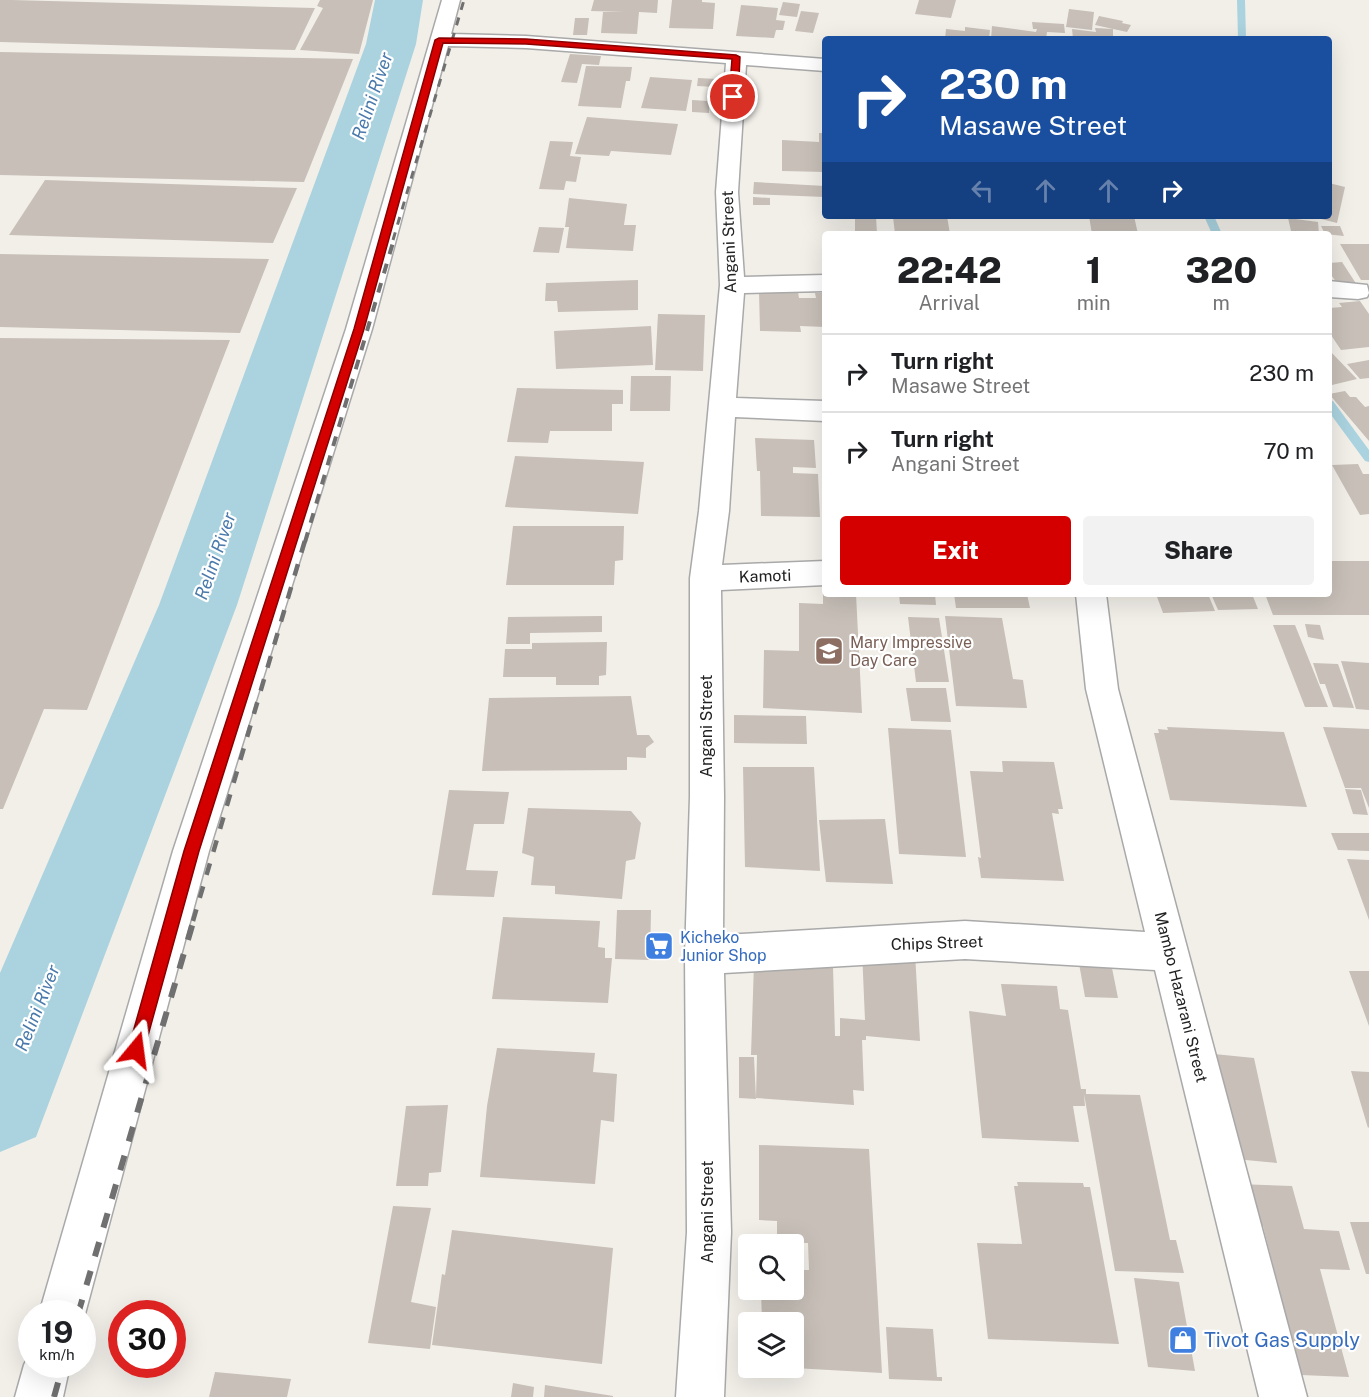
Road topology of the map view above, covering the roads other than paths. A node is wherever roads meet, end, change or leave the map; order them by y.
1 (451, 0) edge
2 (439, 40) junction
3 (736, 57) junction
4 (822, 64) edge
5 (822, 283) edge
6 (732, 285) junction
7 (1332, 289) edge
8 (1358, 291) dead end
9 (722, 407) junction
10 (822, 411) edge
11 (822, 573) edge
12 (705, 578) junction
13 (1091, 597) edge
14 (1170, 952) junction
15 (704, 955) junction
16 (66, 1300) edge
17 (44, 1378) edge
18 (39, 1397) edge
19 (700, 1397) edge
20 (1283, 1397) edge

1 - 2 street
2 - 3 street
2 - 16 street
3 - 4 street
3 - 6 street, Angani Street
5 - 6 street
6 - 9 street, Angani Street
7 - 8 street
9 - 10 street
9 - 12 street, Angani Street
11 - 12 street, Kamoti
12 - 15 street, Angani Street
13 - 14 street, Mambo Hazarani Street
14 - 15 street, Chips Street
14 - 20 street, Mambo Hazarani Street
15 - 19 street, Angani Street
17 - 18 street

